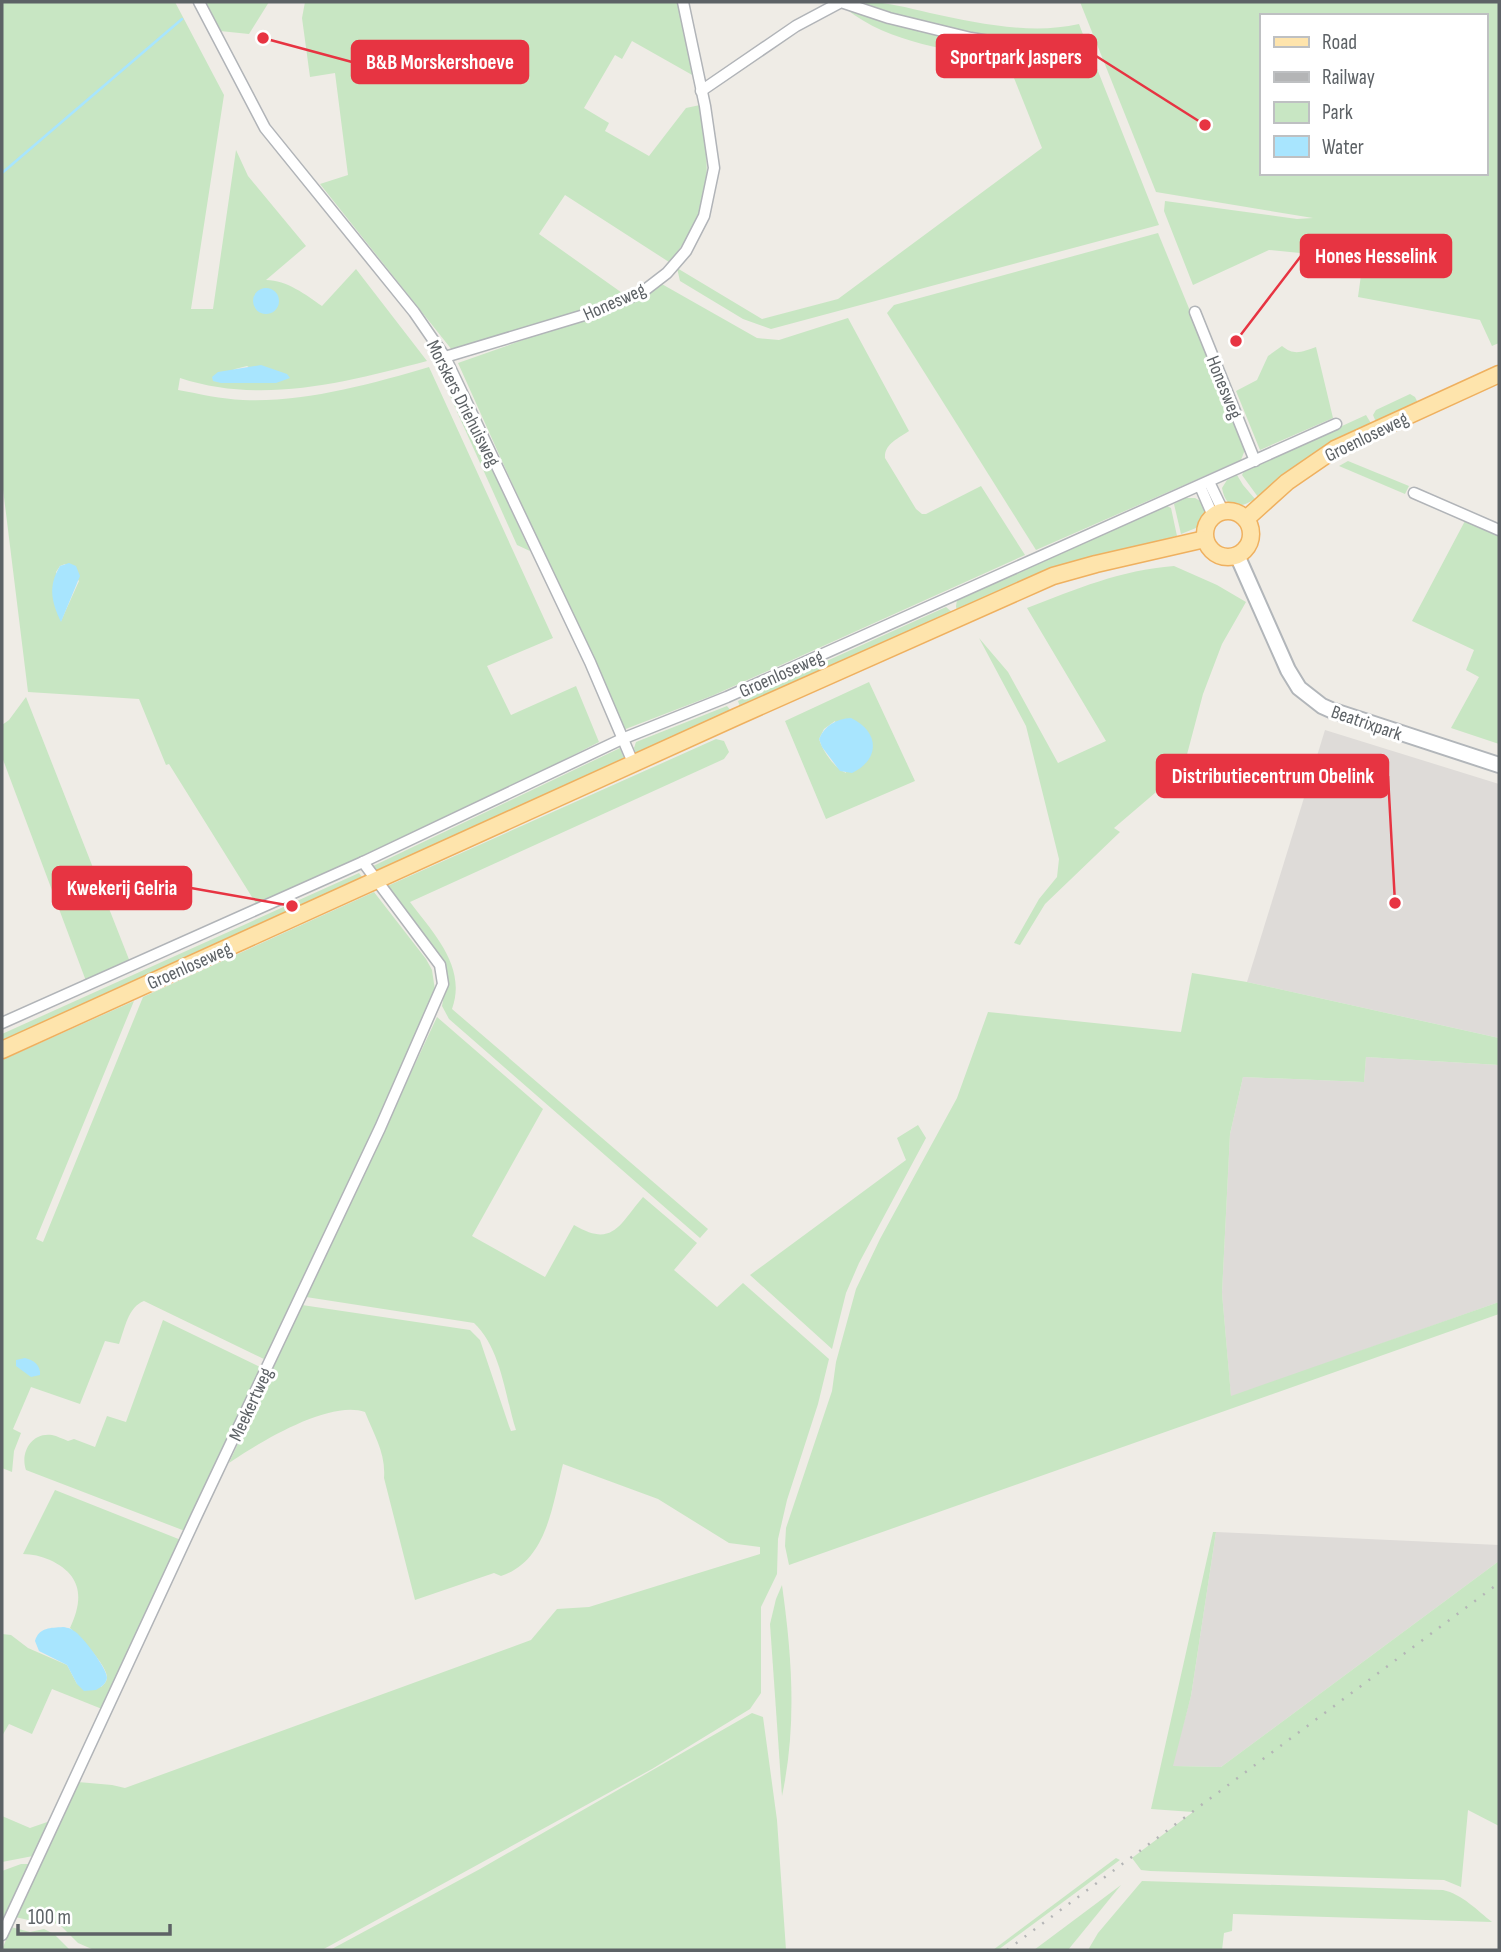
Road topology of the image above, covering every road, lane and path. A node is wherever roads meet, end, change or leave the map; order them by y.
1 (199, 2) edge
2 (683, 2) edge
3 (1090, 41) dead end
4 (701, 91) junction
5 (1195, 312) dead end
6 (445, 357) junction
7 (1499, 374) edge
8 (1336, 424) dead end
9 (1255, 461) junction
10 (1204, 484) junction
11 (1414, 493) dead end
12 (1218, 513) junction
13 (1246, 519) junction
14 (1499, 530) edge
15 (1205, 539) junction
16 (1237, 555) junction
17 (622, 739) junction
18 (634, 765) junction
19 (1499, 765) edge
20 (363, 862) junction
21 (377, 881) junction
22 (2, 1023) edge
23 (2, 1050) edge
24 (2, 1935) edge

1 - 6 street, Morskers Driehuisweg
2 - 4 street, Honesweg
3 - 4 street
4 - 6 street, Honesweg
5 - 9 street, Honesweg
6 - 17 street, Morskers Driehuisweg
7 - 13 main road, Groenloseweg
8 - 9 street, Groenloseweg
9 - 10 street, Groenloseweg
10 - 12 street
10 - 17 street, Groenloseweg
11 - 14 street
12 - 13 main road
12 - 15 main road
13 - 16 main road
15 - 16 main road
15 - 18 main road, Groenloseweg
16 - 19 street, Beatrixpark
17 - 18 street, Morskers Driehuisweg
17 - 20 street, Groenloseweg
18 - 21 main road, Groenloseweg
20 - 21 street
20 - 22 street, Groenloseweg
21 - 23 main road, Groenloseweg
21 - 24 street, Meekertweg

